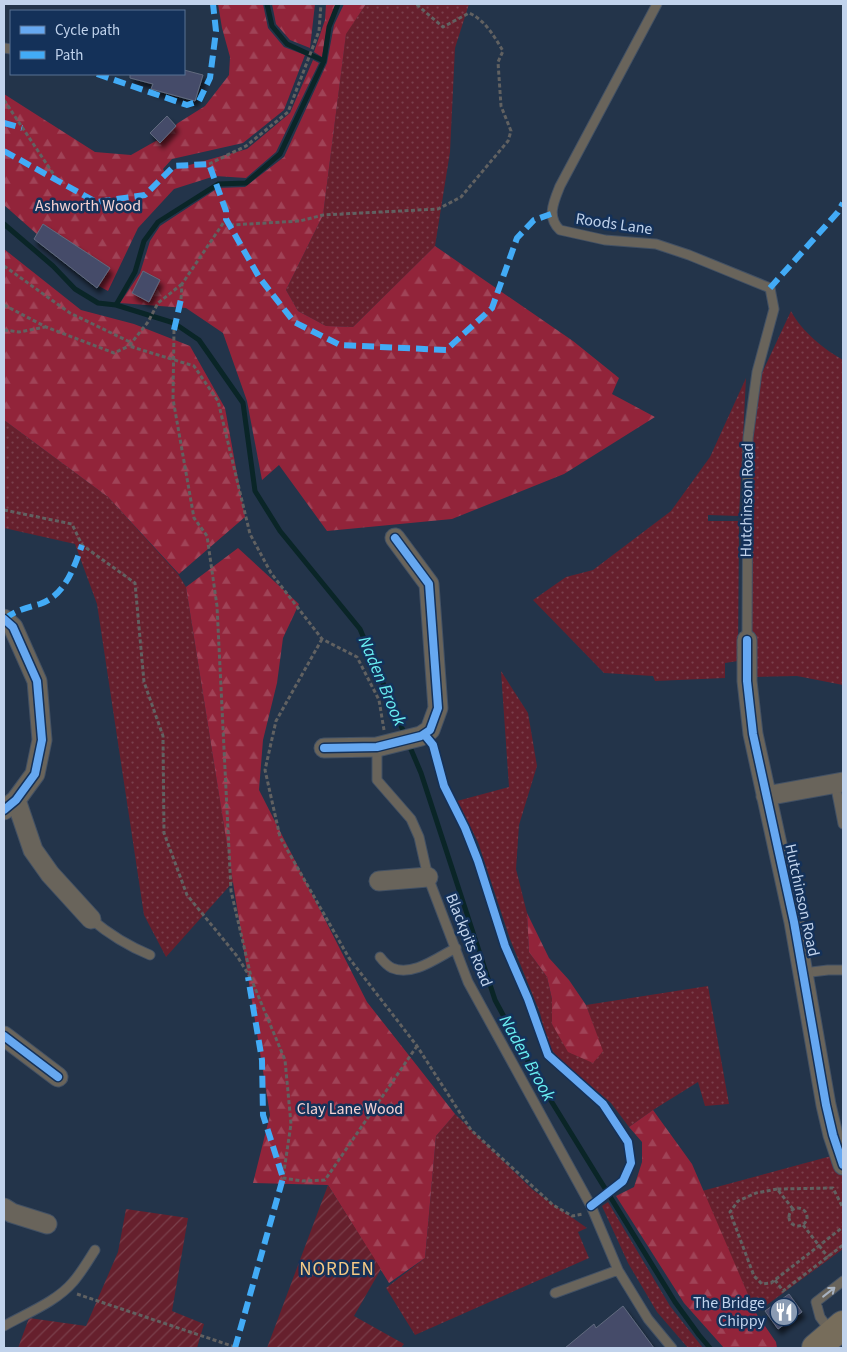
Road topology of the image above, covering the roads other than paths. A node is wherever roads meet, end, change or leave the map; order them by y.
1 (657, 4) edge
2 (774, 309) joint
3 (395, 538) dead end
4 (4, 619) edge
5 (746, 640) joint
6 (388, 745) junction
7 (324, 748) dead end
8 (839, 783) edge
9 (766, 796) junction
10 (10, 805) edge
11 (843, 824) edge
12 (428, 877) junction
13 (379, 881) dead end
14 (91, 920) joint
15 (456, 948) junction
16 (150, 955) dead end
17 (380, 957) dead end
18 (843, 970) edge
19 (803, 973) junction
20 (4, 1036) edge
21 (58, 1077) dead end
22 (835, 1103) edge
23 (843, 1165) edge
24 (4, 1208) edge
25 (47, 1224) dead end
26 (95, 1250) dead end
27 (618, 1270) junction
28 (843, 1281) edge
29 (555, 1293) dead end
30 (4, 1326) edge
31 (831, 1336) edge
32 (672, 1348) edge

1 - 2 lane, Roods Lane
2 - 5 lane, Hutchinson Road
3 - 6 street
4 - 10 street
5 - 9 street, Hutchinson Road
6 - 7 street
6 - 12 lane, Blackpits Road
8 - 9 street
8 - 11 lane
9 - 19 street, Hutchinson Road
10 - 14 street
12 - 13 street
12 - 15 lane, Blackpits Road
14 - 16 lane
15 - 17 lane
15 - 27 lane, Blackpits Road
18 - 19 lane
19 - 22 street, Hutchinson Road
20 - 21 street
22 - 23 street, Hutchinson Road
24 - 25 street
26 - 30 lane
27 - 29 lane
27 - 32 lane, Blackpits Road
31 -> 28 lane

